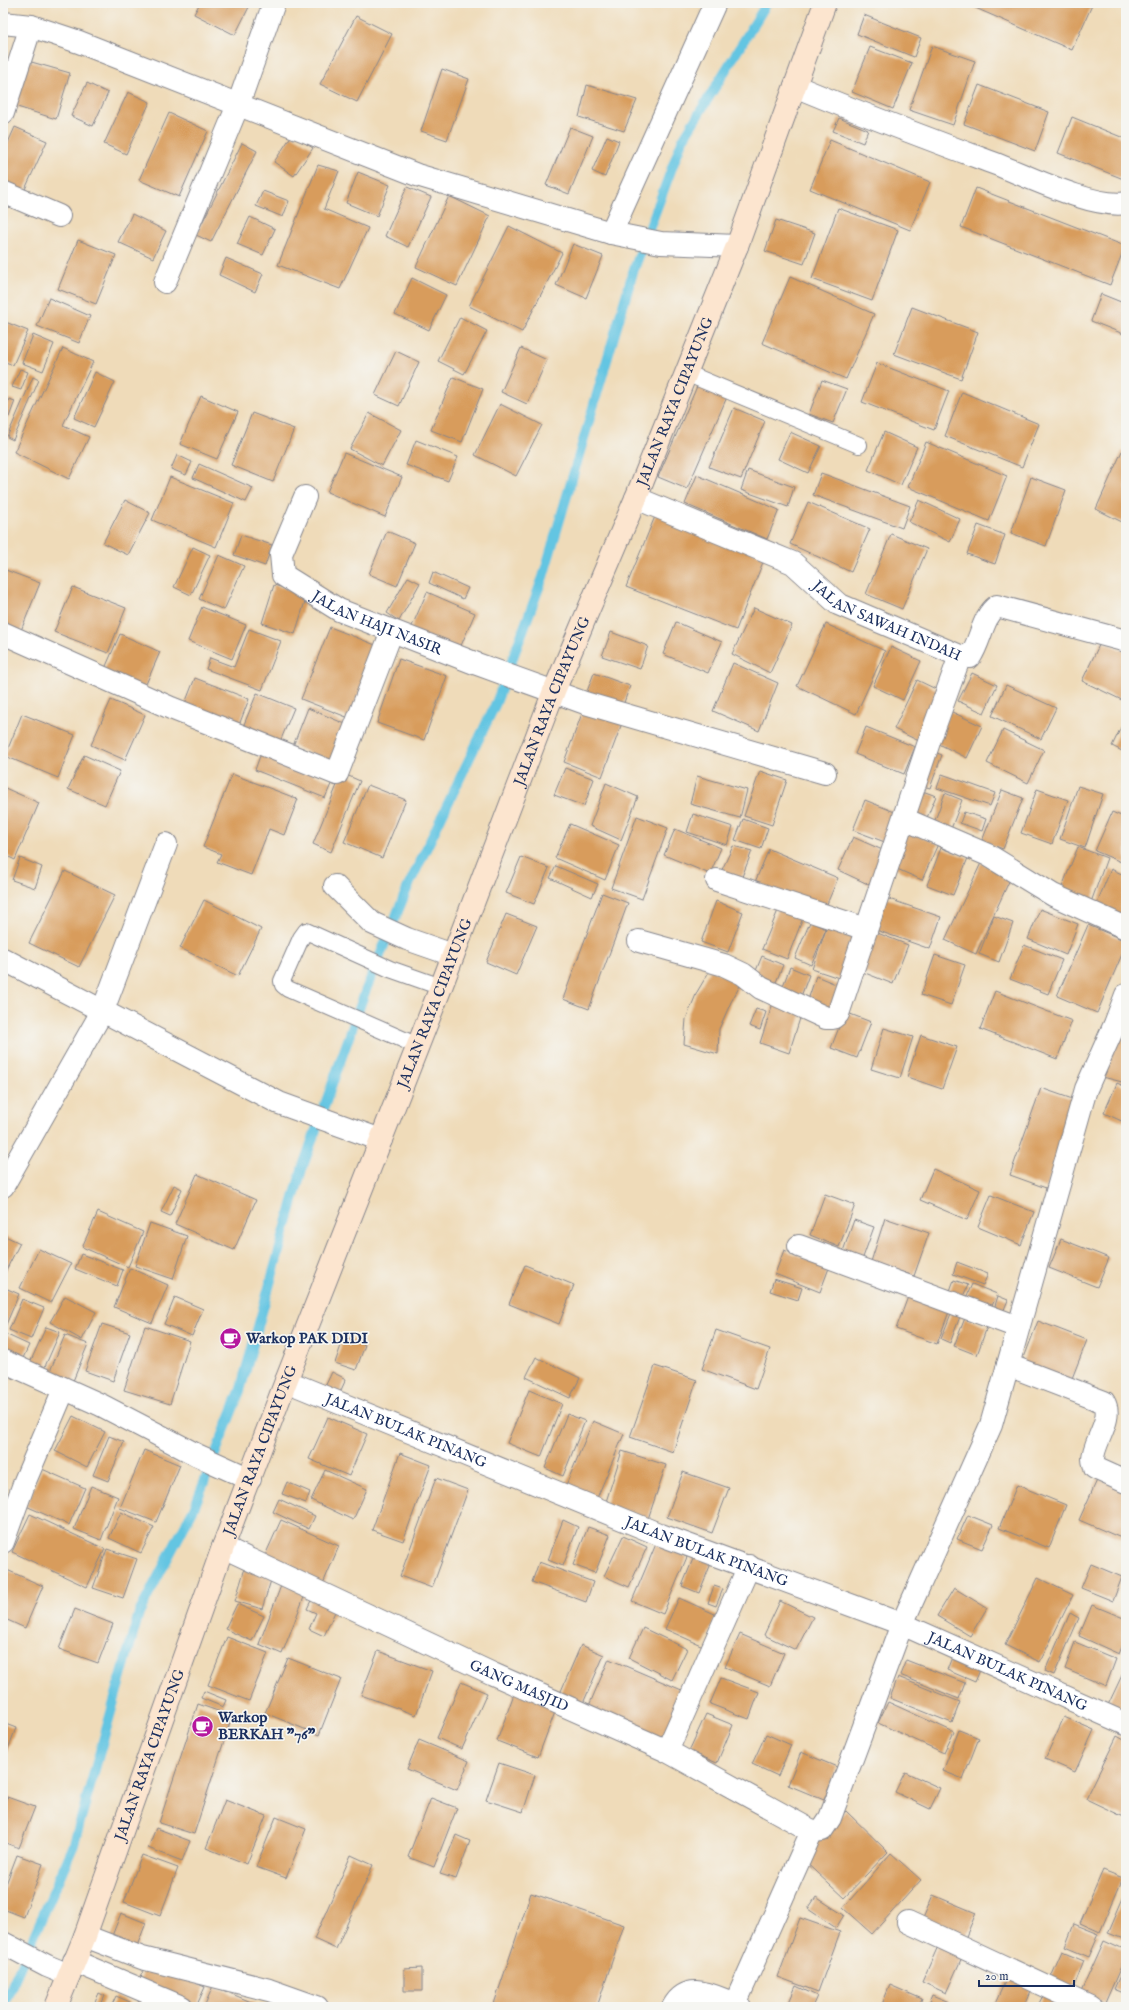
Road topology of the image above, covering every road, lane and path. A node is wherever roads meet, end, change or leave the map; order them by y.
1 (274, 3) edge
2 (715, 3) edge
3 (825, 3) edge
4 (3, 23) edge
5 (31, 26) junction
6 (795, 86) junction
7 (238, 105) junction
8 (3, 113) edge
9 (3, 192) edge
10 (1126, 202) edge
11 (59, 216) dead end
12 (617, 233) junction
13 (737, 246) junction
14 (165, 282) dead end
15 (686, 373) junction
16 (859, 445) dead end
17 (305, 497) dead end
18 (636, 498) junction
19 (392, 631) junction
20 (3, 633) edge
21 (1126, 641) edge
22 (960, 656) junction
23 (554, 691) junction
24 (825, 773) dead end
25 (904, 819) junction
26 (166, 844) dead end
27 (716, 880) dead end
28 (335, 886) dead end
29 (1126, 928) edge
30 (866, 929) junction
31 (639, 940) dead end
32 (453, 955) junction
33 (3, 959) edge
34 (441, 987) junction
35 (1126, 995) edge
36 (103, 1010) junction
37 (1121, 1026) edge
38 (418, 1046) junction
39 (380, 1140) junction
40 (3, 1186) edge
41 (799, 1246) dead end
42 (1018, 1328) junction
43 (3, 1361) edge
44 (1008, 1365) junction
45 (286, 1381) junction
46 (64, 1389) junction
47 (244, 1476) junction
48 (1126, 1482) edge
49 (3, 1542) edge
50 (223, 1547) junction
51 (749, 1566) junction
52 (902, 1624) junction
53 (1126, 1724) edge
54 (667, 1751) junction
55 (812, 1831) junction
56 (908, 1922) dead end
57 (85, 1936) junction
58 (3, 1943) edge
59 (71, 1968) junction
60 (738, 2005) edge
61 (56, 2007) edge
62 (182, 2007) edge
63 (317, 2007) edge
64 (673, 2007) edge
65 (1090, 2007) edge

1 - 7 street
2 - 12 street
3 - 6 main road, JALAN RAYA CIPAYUNG
4 - 5 street
5 - 7 street
5 - 8 street
6 - 10 street
6 - 13 main road, JALAN RAYA CIPAYUNG
7 - 12 street
7 - 14 street
9 - 11 street
12 - 13 street
13 - 15 main road, JALAN RAYA CIPAYUNG
15 - 16 lane
15 - 18 main road, JALAN RAYA CIPAYUNG
17 - 19 street, JALAN HAJI NASIR
18 - 22 street, JALAN SAWAH INDAH
18 - 23 main road, JALAN RAYA CIPAYUNG
19 - 20 street
19 - 23 street, JALAN HAJI NASIR
21 - 22 street, JALAN SAWAH INDAH
22 - 25 street
23 - 24 street, JALAN HAJI NASIR
23 - 32 main road, JALAN RAYA CIPAYUNG
25 - 29 street
25 - 30 street
26 - 36 street
27 - 30 street
28 - 32 street
30 - 31 street
32 - 34 main road, JALAN RAYA CIPAYUNG
33 - 36 street
34 - 38 main road, JALAN RAYA CIPAYUNG
34 - 38 lane
35 - 37 street
36 - 39 street
36 - 40 street
37 - 42 street
38 - 39 main road, JALAN RAYA CIPAYUNG
39 - 45 main road, JALAN RAYA CIPAYUNG
41 - 42 street
42 - 44 street
43 - 46 street
44 - 48 street
44 - 52 street
45 - 47 main road, JALAN RAYA CIPAYUNG
45 - 51 street, JALAN BULAK PINANG
46 - 47 street
46 - 49 street
47 - 50 main road, JALAN RAYA CIPAYUNG
50 - 54 street, GANG MASJID
50 - 57 main road, JALAN RAYA CIPAYUNG
51 - 52 street, JALAN BULAK PINANG
51 - 54 street
52 - 53 street, JALAN BULAK PINANG
52 - 55 street
54 - 55 street, GANG MASJID
55 - 60 street
56 - 65 street
57 - 59 main road, JALAN RAYA CIPAYUNG
57 - 63 street
58 - 59 street
59 - 61 main road, JALAN RAYA CIPAYUNG
59 - 62 street
60 - 64 street

